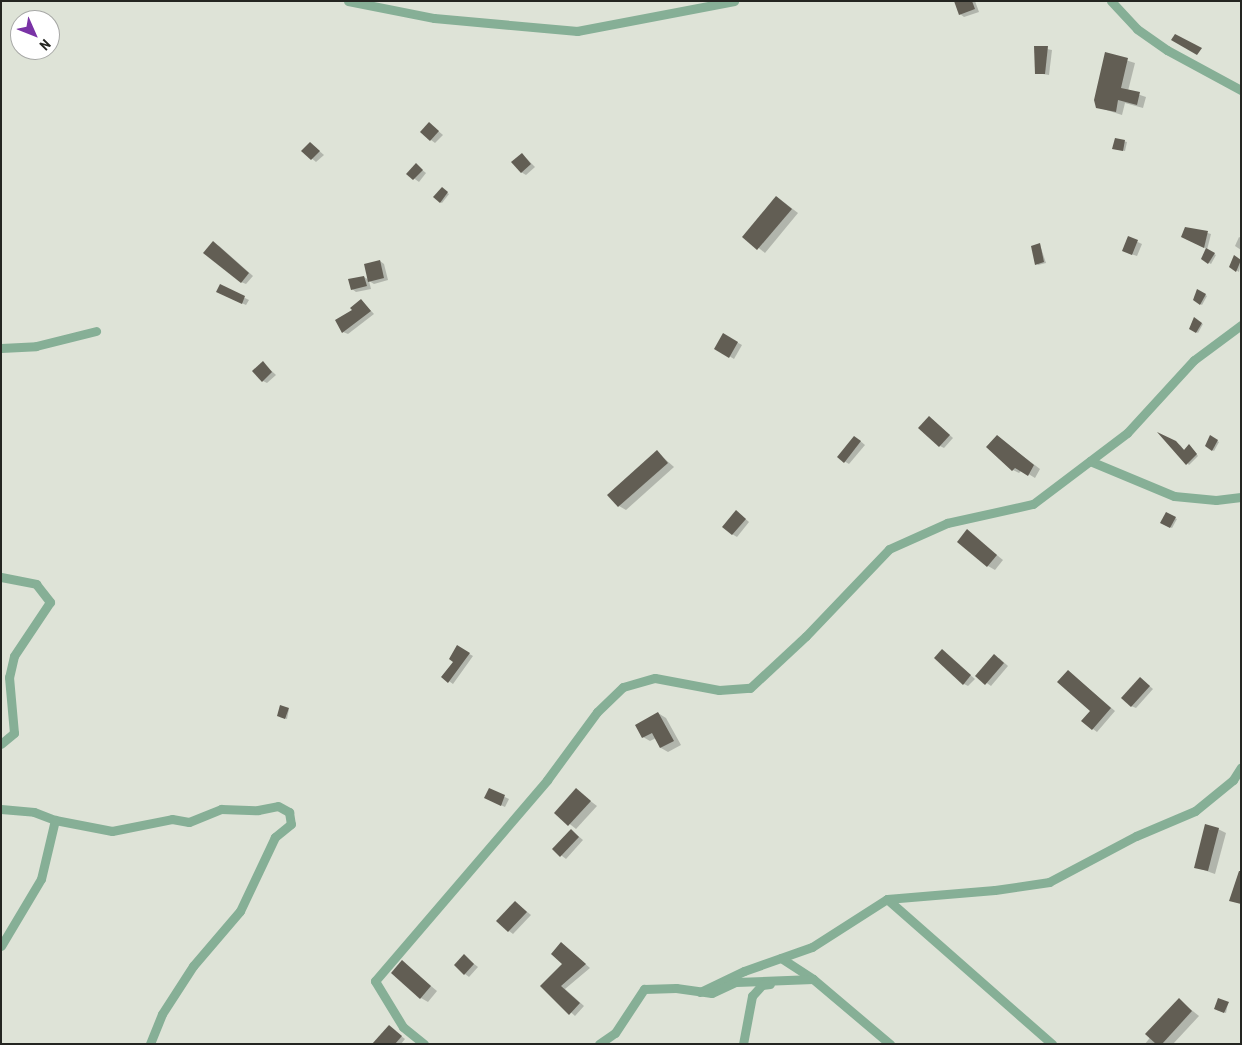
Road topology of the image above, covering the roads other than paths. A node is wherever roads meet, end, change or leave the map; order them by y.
1 (348, 1) edge
2 (734, 1) edge
3 (1111, 1) edge
4 (1241, 90) edge
5 (1241, 325) edge
6 (96, 331) dead end
7 (1, 348) edge
8 (1090, 461) junction
9 (1241, 496) edge
10 (1, 577) edge
11 (1, 744) edge
12 (1241, 767) edge
13 (1, 809) edge
14 (55, 820) junction
15 (887, 899) junction
16 (1, 946) edge
17 (781, 958) junction
18 (813, 979) junction
19 (700, 992) junction
20 (150, 1044) edge
21 (424, 1044) edge
22 (599, 1044) edge
23 (743, 1044) edge
24 (890, 1044) edge
25 (1052, 1044) edge

1 - 2 street
3 - 4 street
5 - 8 street
6 - 7 street
8 - 9 street
8 - 21 street
10 - 11 street
12 - 15 street
13 - 14 street
14 - 16 street
14 - 20 street
15 - 17 street
15 - 25 street
17 - 18 street
17 - 19 street
18 - 19 street
18 - 23 street
18 - 24 street
19 - 22 street

